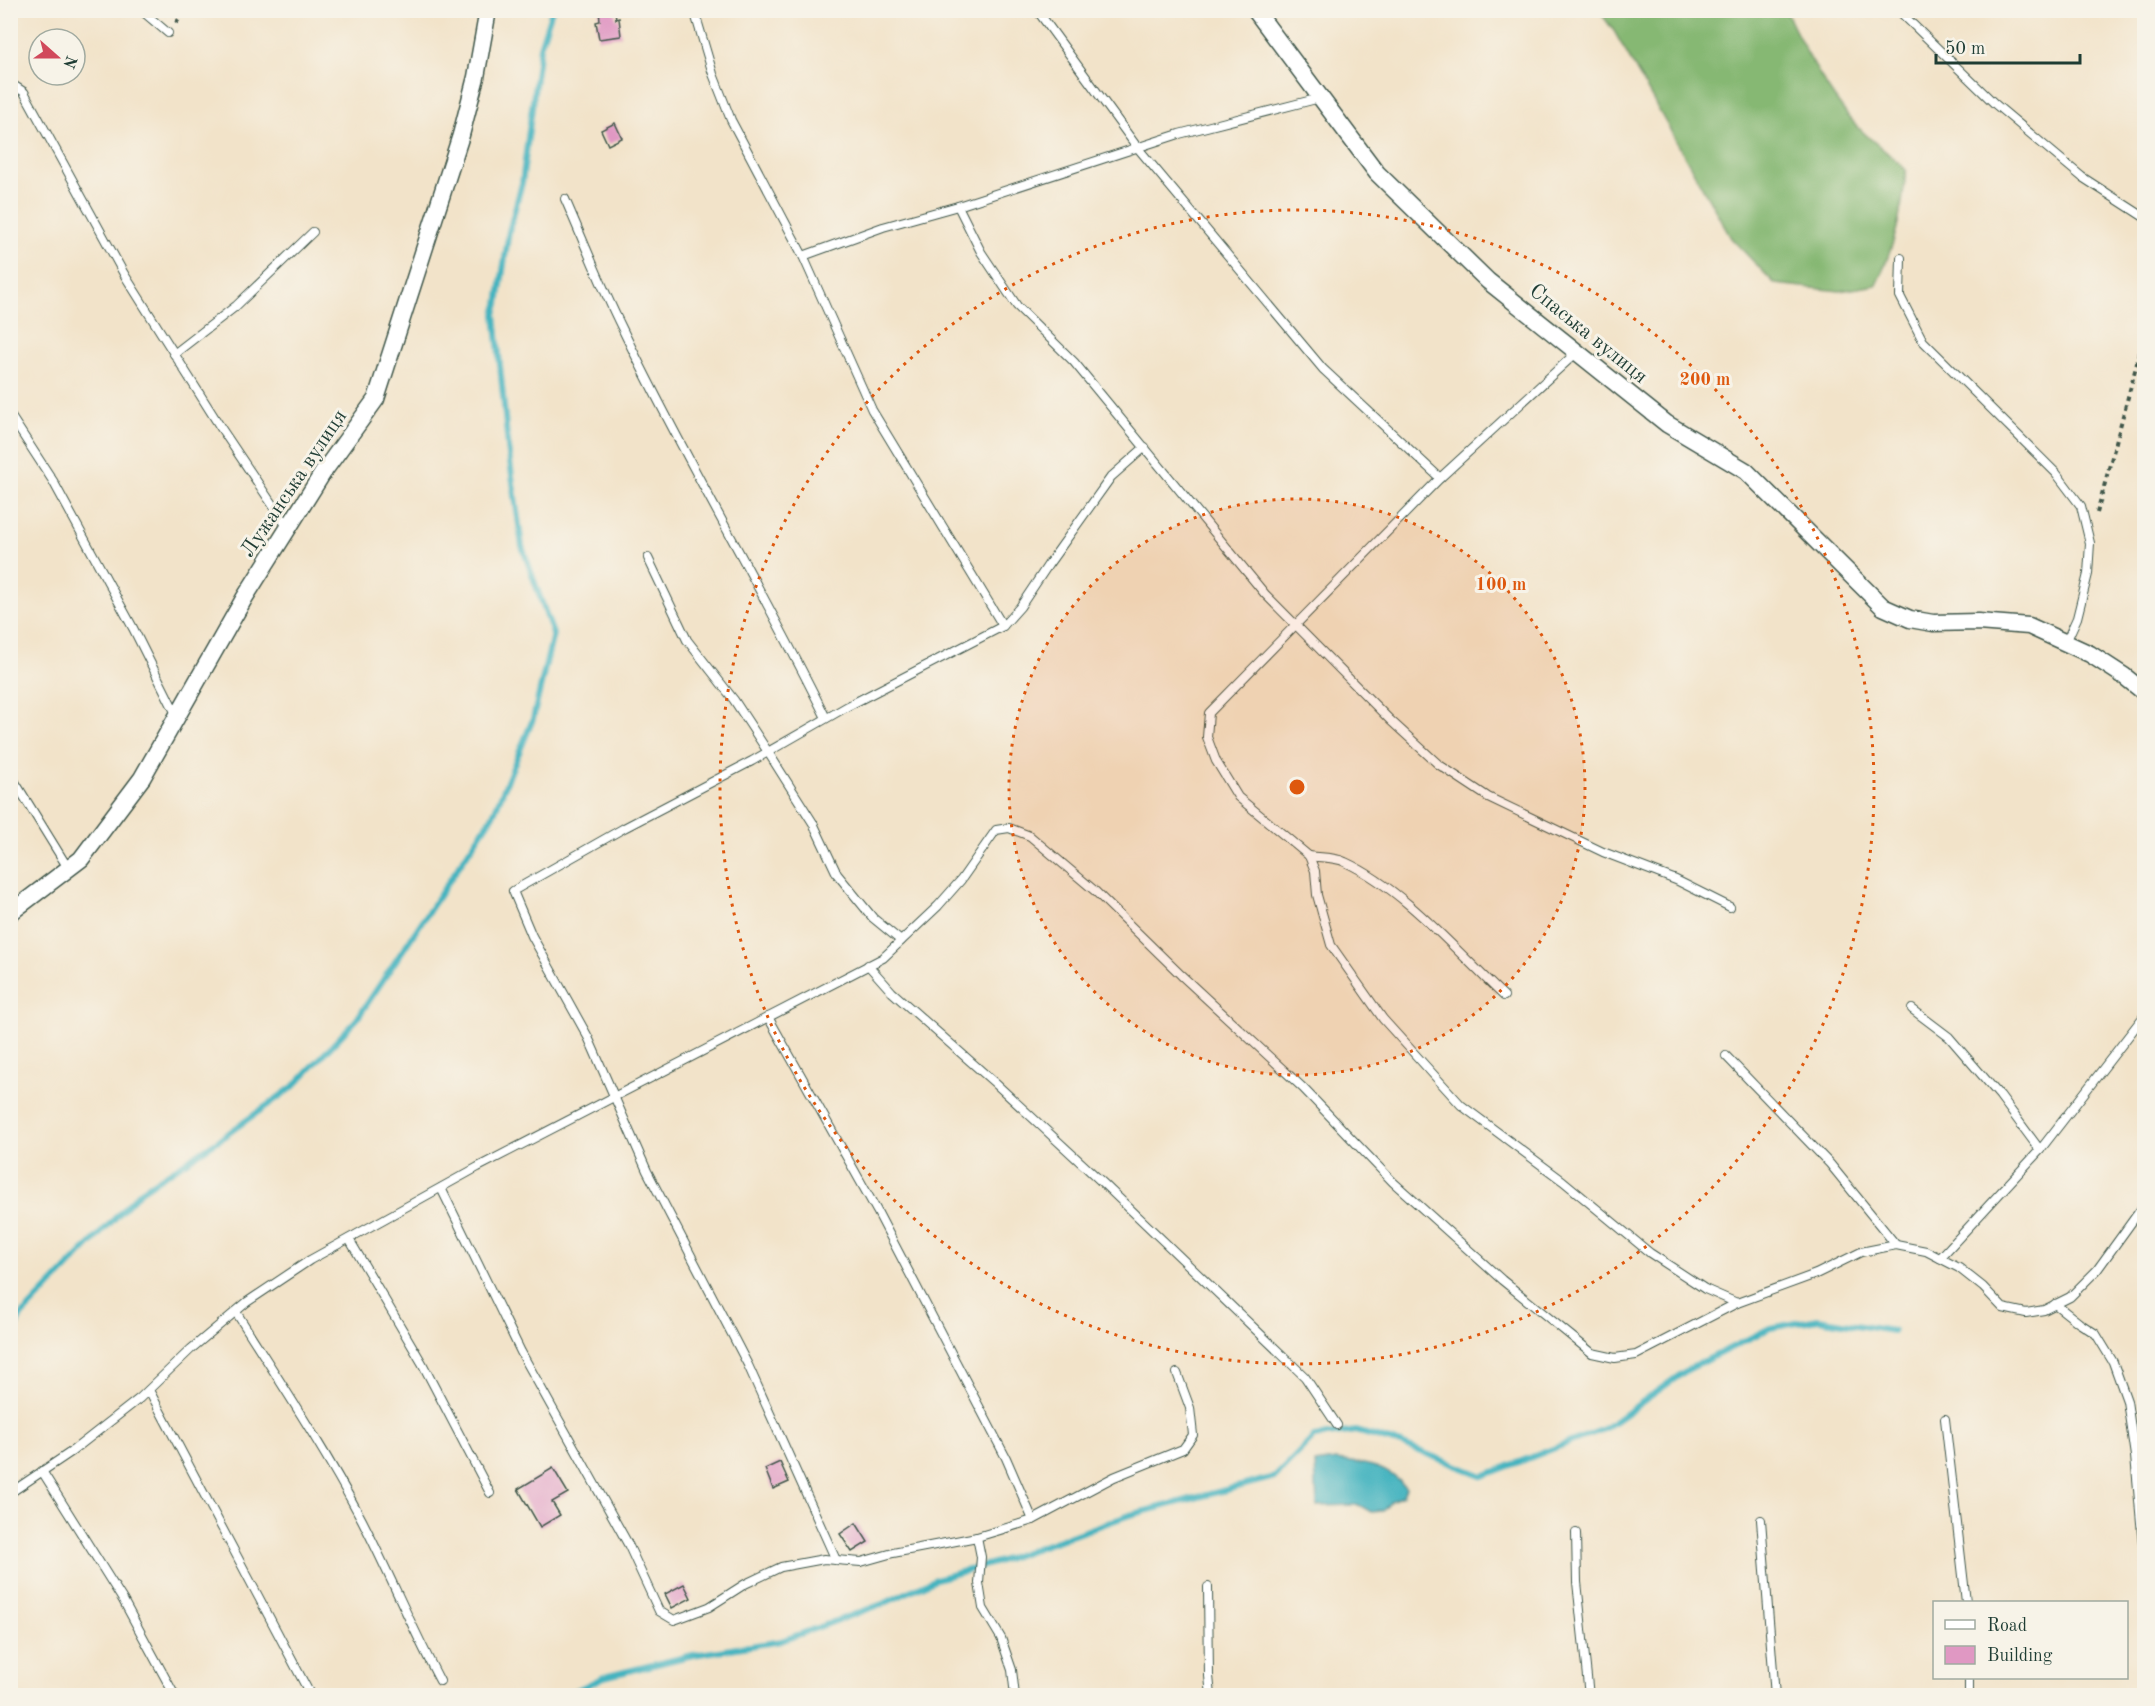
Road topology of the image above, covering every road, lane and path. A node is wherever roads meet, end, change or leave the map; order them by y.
1 (141, 10) edge
2 (488, 10) edge
3 (694, 10) edge
4 (1036, 10) edge
5 (1255, 10) edge
6 (1898, 10) edge
7 (168, 33) dead end
8 (10, 83) edge
9 (1320, 98) junction
10 (1137, 147) junction
11 (565, 199) dead end
12 (958, 206) junction
13 (2145, 217) edge
14 (313, 232) dead end
15 (803, 256) junction
16 (1901, 258) dead end
17 (2145, 337) edge
18 (1577, 352) junction
19 (174, 354) junction
20 (10, 415) edge
21 (1145, 447) junction
22 (1440, 478) junction
23 (288, 528) junction
24 (2090, 543) junction
25 (648, 558) dead end
26 (1295, 625) junction
27 (1003, 626) junction
28 (2066, 642) junction
29 (2145, 692) edge
30 (177, 717) junction
31 (826, 718) junction
32 (768, 752) junction
33 (10, 774) edge
34 (1308, 856) junction
35 (68, 868) junction
36 (1730, 907) dead end
37 (10, 913) edge
38 (901, 941) junction
39 (868, 965) junction
40 (1504, 996) dead end
41 (1912, 1009) dead end
42 (2145, 1016) edge
43 (768, 1017) junction
44 (1726, 1056) dead end
45 (615, 1097) junction
46 (2040, 1150) junction
47 (441, 1188) junction
48 (2145, 1205) edge
49 (349, 1239) junction
50 (1896, 1245) junction
51 (1940, 1258) junction
52 (1737, 1303) junction
53 (2055, 1304) junction
54 (236, 1312) junction
55 (1177, 1373) dead end
56 (149, 1390) junction
57 (1945, 1419) dead end
58 (1337, 1425) dead end
59 (42, 1472) junction
60 (10, 1493) edge
61 (490, 1493) dead end
62 (2142, 1505) edge
63 (1033, 1520) junction
64 (1761, 1520) dead end
65 (1576, 1533) dead end
66 (976, 1538) junction
67 (2145, 1556) edge
68 (836, 1560) junction
69 (1208, 1587) dead end
70 (1966, 1601) edge
71 (1969, 1679) edge
72 (440, 1681) dead end
73 (176, 1695) edge
74 (311, 1695) edge
75 (1015, 1695) edge
76 (1211, 1695) edge
77 (1589, 1695) edge
78 (1775, 1695) edge
79 (1970, 1695) edge

1 - 7 lane
2 - 23 street, Лужанська вулиця
3 - 15 lane
4 - 10 lane
5 - 9 street, Спаська вулиця
6 - 13 lane
8 - 19 lane
9 - 10 lane
9 - 18 street, Спаська вулиця
10 - 12 lane
10 - 22 lane
11 - 31 lane
12 - 15 lane
12 - 21 lane
14 - 19 lane
15 - 27 lane
16 - 24 lane
17 - 24 path
18 - 22 lane
18 - 28 street, Спаська вулиця
19 - 23 lane
20 - 30 lane
21 - 26 lane
21 - 27 lane
22 - 26 lane
23 - 30 street, Лужанська вулиця
24 - 28 lane
25 - 32 lane
26 - 34 lane
26 - 36 lane
27 - 31 lane
28 - 29 street, Спаська вулиця
30 - 35 street, Лужанська вулиця
31 - 32 lane
32 - 38 lane
32 - 45 lane
33 - 35 lane
34 - 40 lane
34 - 52 lane
35 - 37 street, Лужанська вулиця
38 - 39 lane
38 - 52 lane
39 - 43 lane
39 - 58 lane
41 - 46 lane
42 - 46 lane
43 - 45 lane
43 - 63 lane
44 - 50 lane
45 - 47 lane
45 - 68 lane
46 - 51 lane
47 - 49 lane
47 - 68 lane
48 - 53 lane
49 - 54 lane
49 - 61 lane
50 - 51 lane
50 - 52 lane
51 - 53 lane
53 - 62 lane
54 - 56 lane
54 - 72 lane
55 - 63 lane
56 - 59 lane
56 - 74 lane
57 - 70 lane
59 - 60 lane
59 - 73 lane
62 - 67 lane
63 - 66 lane
64 - 78 lane
65 - 77 lane
66 - 68 lane
66 - 75 lane
69 - 76 lane
71 - 79 lane

